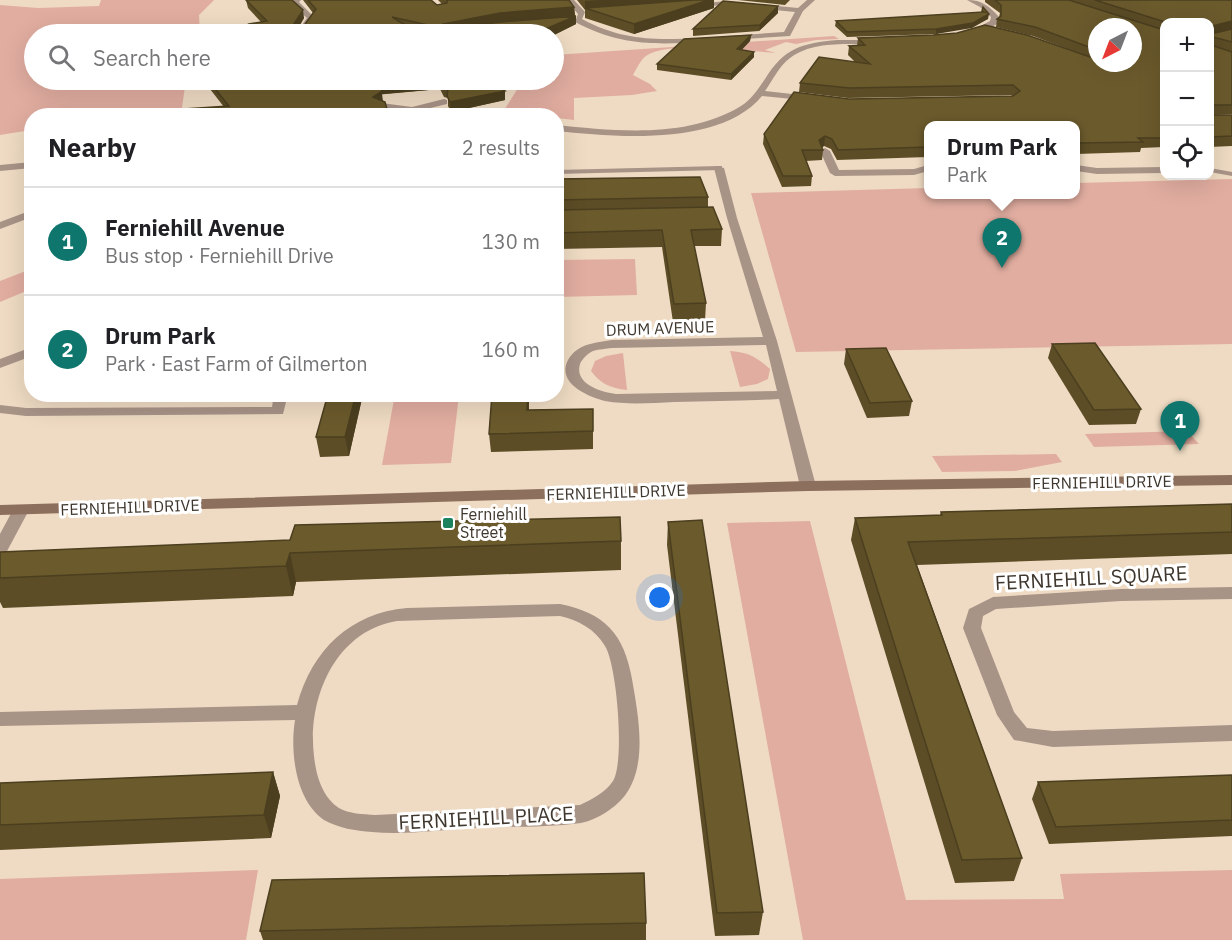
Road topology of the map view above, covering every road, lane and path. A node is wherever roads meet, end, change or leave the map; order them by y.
1 (297, 0) edge
2 (570, 0) edge
3 (811, 0) edge
4 (971, 0) edge
5 (689, 6) edge
6 (800, 10) junction
7 (594, 13) edge
8 (580, 17) junction
9 (567, 21) edge
10 (306, 24) edge
11 (984, 29) junction
12 (997, 32) edge
13 (962, 36) edge
14 (709, 39) edge
15 (720, 39) edge
16 (884, 41) edge
17 (759, 93) junction
18 (825, 100) edge
19 (444, 102) edge
20 (381, 106) edge
21 (390, 108) edge
22 (428, 108) edge
23 (564, 129) edge
24 (825, 151) edge
25 (24, 166) edge
26 (0, 168) edge
27 (719, 168) joint
28 (924, 169) edge
29 (1080, 169) edge
30 (1160, 170) edge
31 (1214, 171) edge
32 (564, 172) edge
33 (1232, 174) edge
34 (24, 216) edge
35 (0, 226) edge
36 (771, 341) junction
37 (24, 354) edge
38 (0, 364) edge
39 (784, 395) junction
40 (280, 402) edge
41 (0, 409) edge
42 (1232, 480) edge
43 (808, 486) junction
44 (0, 510) edge
45 (21, 510) junction
46 (0, 549) edge
47 (1232, 593) edge
48 (305, 712) junction
49 (0, 719) edge
50 (1232, 734) edge

1 - 10 street
2 - 8 street
3 - 6 street
4 - 11 street
5 - 6 street
6 - 15 street
7 - 8 street
8 - 9 street
8 - 14 street
11 - 12 street
11 - 13 street
16 - 17 street
17 - 18 street
17 - 23 street
19 - 22 street
20 - 21 street
24 - 28 street
25 - 26 street
27 - 32 lane
27 - 36 street
29 - 30 street
31 - 33 lane
34 - 35 street
36 - 39 street
36 - 39 street, DRUM AVENUE
37 - 38 street
39 - 43 street
40 - 41 street
42 - 43 main road, FERNIEHILL DRIVE
43 - 45 main road, FERNIEHILL DRIVE
44 - 45 main road, FERNIEHILL DRIVE
45 - 46 street
47 - 50 street, FERNIEHILL SQUARE
48 - 48 street, FERNIEHILL PLACE
48 - 49 street

